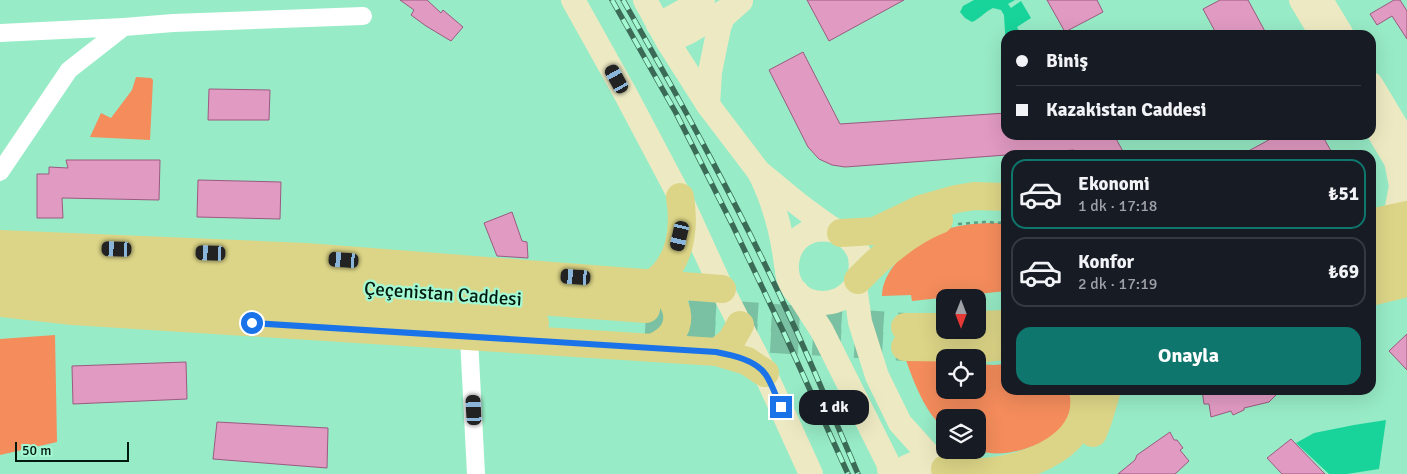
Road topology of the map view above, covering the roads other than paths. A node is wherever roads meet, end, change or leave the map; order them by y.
1 (573, 0) edge
2 (645, 0) edge
3 (703, 0) edge
4 (742, 0) edge
5 (1301, 0) edge
6 (1321, 0) edge
7 (363, 16) dead end
8 (124, 27) junction
9 (1319, 30) edge
10 (1339, 30) edge
11 (0, 33) edge
12 (663, 34) junction
13 (1376, 92) edge
14 (708, 105) junction
15 (1376, 127) edge
16 (1407, 144) edge
17 (0, 172) edge
18 (759, 172) junction
19 (680, 197) junction
20 (1001, 197) edge
21 (1001, 214) edge
22 (1395, 223) edge
23 (838, 232) junction
24 (1376, 242) edge
25 (0, 244) edge
26 (1407, 259) edge
27 (0, 264) edge
28 (786, 265) junction
29 (1376, 268) edge
30 (653, 283) junction
31 (857, 283) junction
32 (1407, 283) edge
33 (0, 285) edge
34 (722, 289) junction
35 (796, 291) junction
36 (1376, 291) edge
37 (0, 303) edge
38 (740, 325) junction
39 (648, 329) junction
40 (936, 329) edge
41 (936, 336) edge
42 (469, 338) junction
43 (716, 352) junction
44 (765, 373) junction
45 (1084, 395) edge
46 (1106, 395) edge
47 (945, 469) edge
48 (476, 474) edge
49 (812, 474) edge
50 (890, 474) edge
51 (898, 474) edge
52 (1042, 474) edge

1 - 19 main road
2 - 12 main road
3 - 12 main road
4 - 12 main road
4 - 14 main road
5 - 9 main road
6 - 10 main road
7 - 8 street
8 - 11 street
8 - 17 street
12 - 14 main road
13 - 16 main road
14 - 18 main road
15 - 22 main road
18 - 23 main road
18 - 28 main road
19 - 30 main road
19 - 34 main road
20 - 23 main road
21 - 31 main road
22 - 24 main road
23 - 28 main road
23 - 31 main road
25 - 30 main road
26 - 29 main road
27 - 39 main road, Çeçenistan Caddesi
28 - 35 main road
30 - 34 main road
30 - 39 main road
31 - 35 main road
31 - 47 main road
32 - 36 main road
33 - 39 main road, Çeçenistan Caddesi
34 - 38 main road
35 - 50 main road
37 - 42 main road
38 - 43 main road
38 - 44 main road
39 - 42 main road
39 - 43 main road
40 - 41 main road
42 - 48 street
43 - 44 main road
44 - 49 main road
45 - 47 main road
46 - 52 main road
47 - 51 main road

